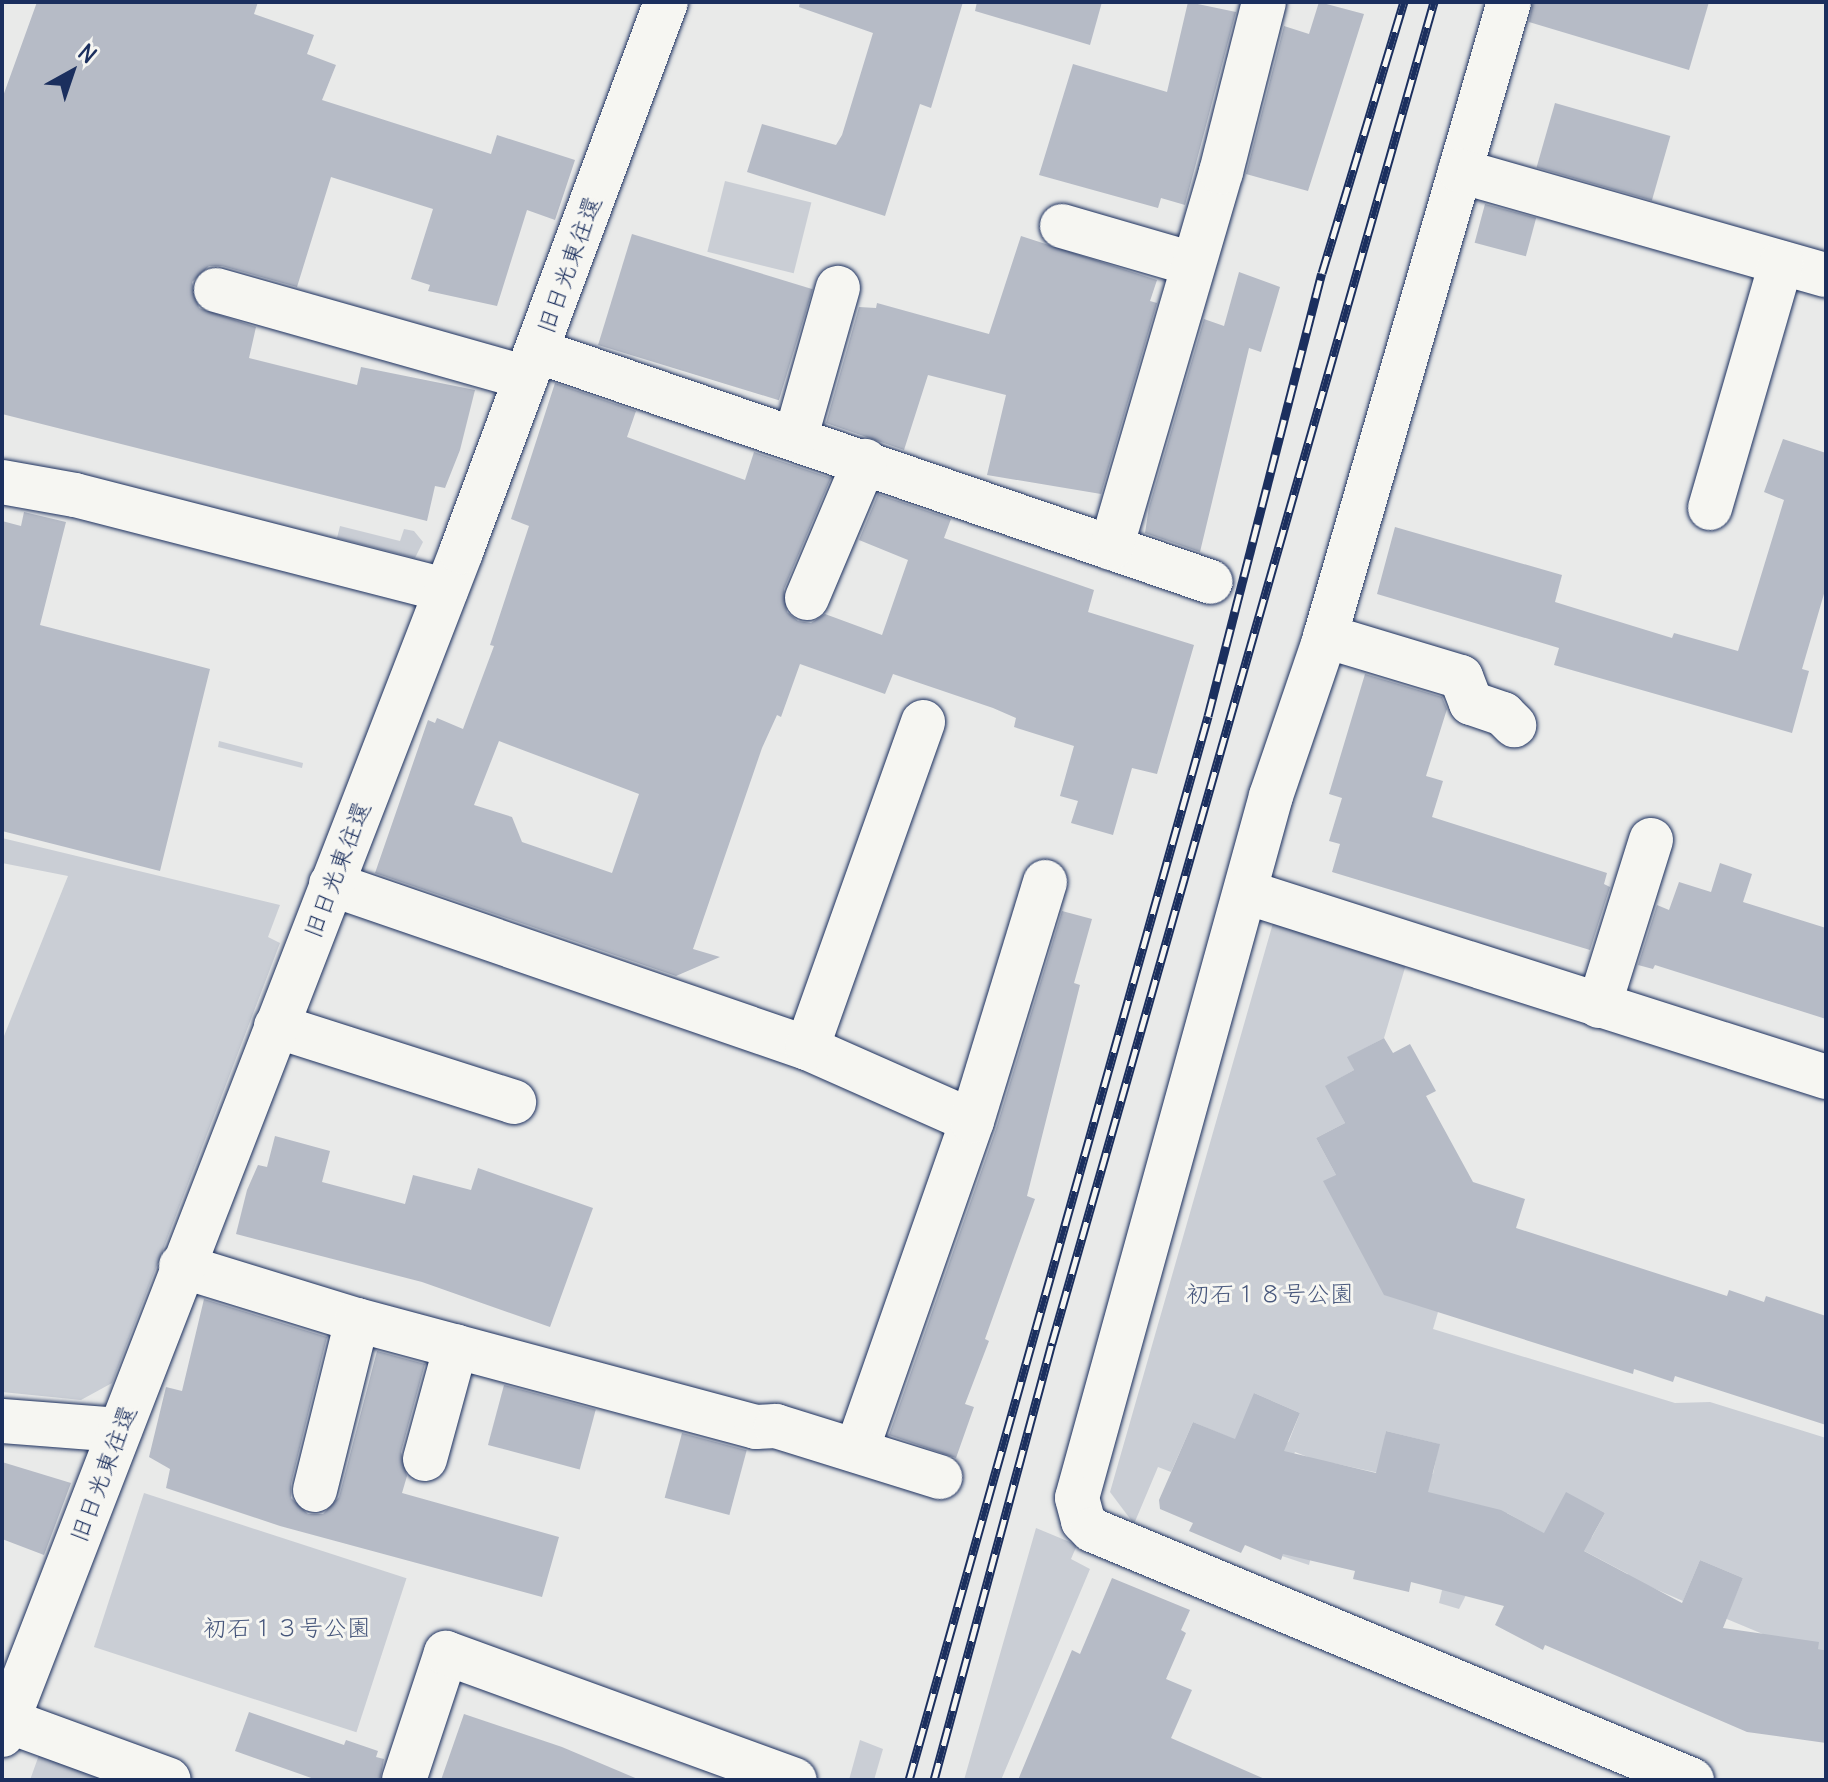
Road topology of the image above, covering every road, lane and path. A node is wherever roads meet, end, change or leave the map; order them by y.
1 (666, 2) edge
2 (1264, 2) edge
3 (1509, 2) edge
4 (1460, 171) junction
5 (1062, 226) dead end
6 (1781, 263) junction
7 (1193, 264) junction
8 (1826, 275) edge
9 (838, 288) dead end
10 (216, 290) dead end
11 (531, 365) junction
12 (796, 436) junction
13 (865, 461) junction
14 (2, 482) edge
15 (1710, 508) dead end
16 (1111, 548) junction
17 (1211, 582) dead end
18 (446, 590) junction
19 (807, 598) dead end
20 (1325, 636) junction
21 (923, 722) dead end
22 (1514, 725) dead end
23 (1651, 840) dead end
24 (1045, 882) dead end
25 (331, 884) junction
26 (1246, 892) junction
27 (1619, 1020) junction
28 (276, 1026) junction
29 (807, 1048) junction
30 (1826, 1077) edge
31 (514, 1102) dead end
32 (972, 1121) junction
33 (181, 1266) junction
34 (357, 1320) junction
35 (456, 1346) junction
36 (2, 1421) edge
37 (120, 1430) junction
38 (857, 1450) junction
39 (425, 1459) dead end
40 (940, 1477) dead end
41 (315, 1490) dead end
42 (8, 1709) edge
43 (169, 1780) edge
44 (404, 1780) edge
45 (795, 1780) edge
46 (1692, 1780) edge

1 - 11 street, 旧日光東往還
2 - 7 street
3 - 4 street
4 - 6 street
4 - 20 street
5 - 7 street
6 - 8 street
6 - 15 street
7 - 16 street
9 - 12 street
10 - 11 street
11 - 12 street
11 - 18 street, 旧日光東往還
12 - 13 street
13 - 16 street
13 - 19 street
14 - 18 street
16 - 17 street
18 - 25 street, 旧日光東往還
20 - 22 street
20 - 26 street
21 - 29 street
23 - 27 street
24 - 32 street
25 - 28 street, 旧日光東往還
25 - 29 street
26 - 27 street
26 - 46 street
27 - 30 street
28 - 31 street
28 - 33 street, 旧日光東往還
29 - 32 street
32 - 38 street
33 - 34 street
33 - 37 street, 旧日光東往還
34 - 35 street
34 - 41 street
35 - 38 street
35 - 39 street
36 - 37 street
37 - 42 street, 旧日光東往還
38 - 40 street
42 - 43 street
44 - 45 street

